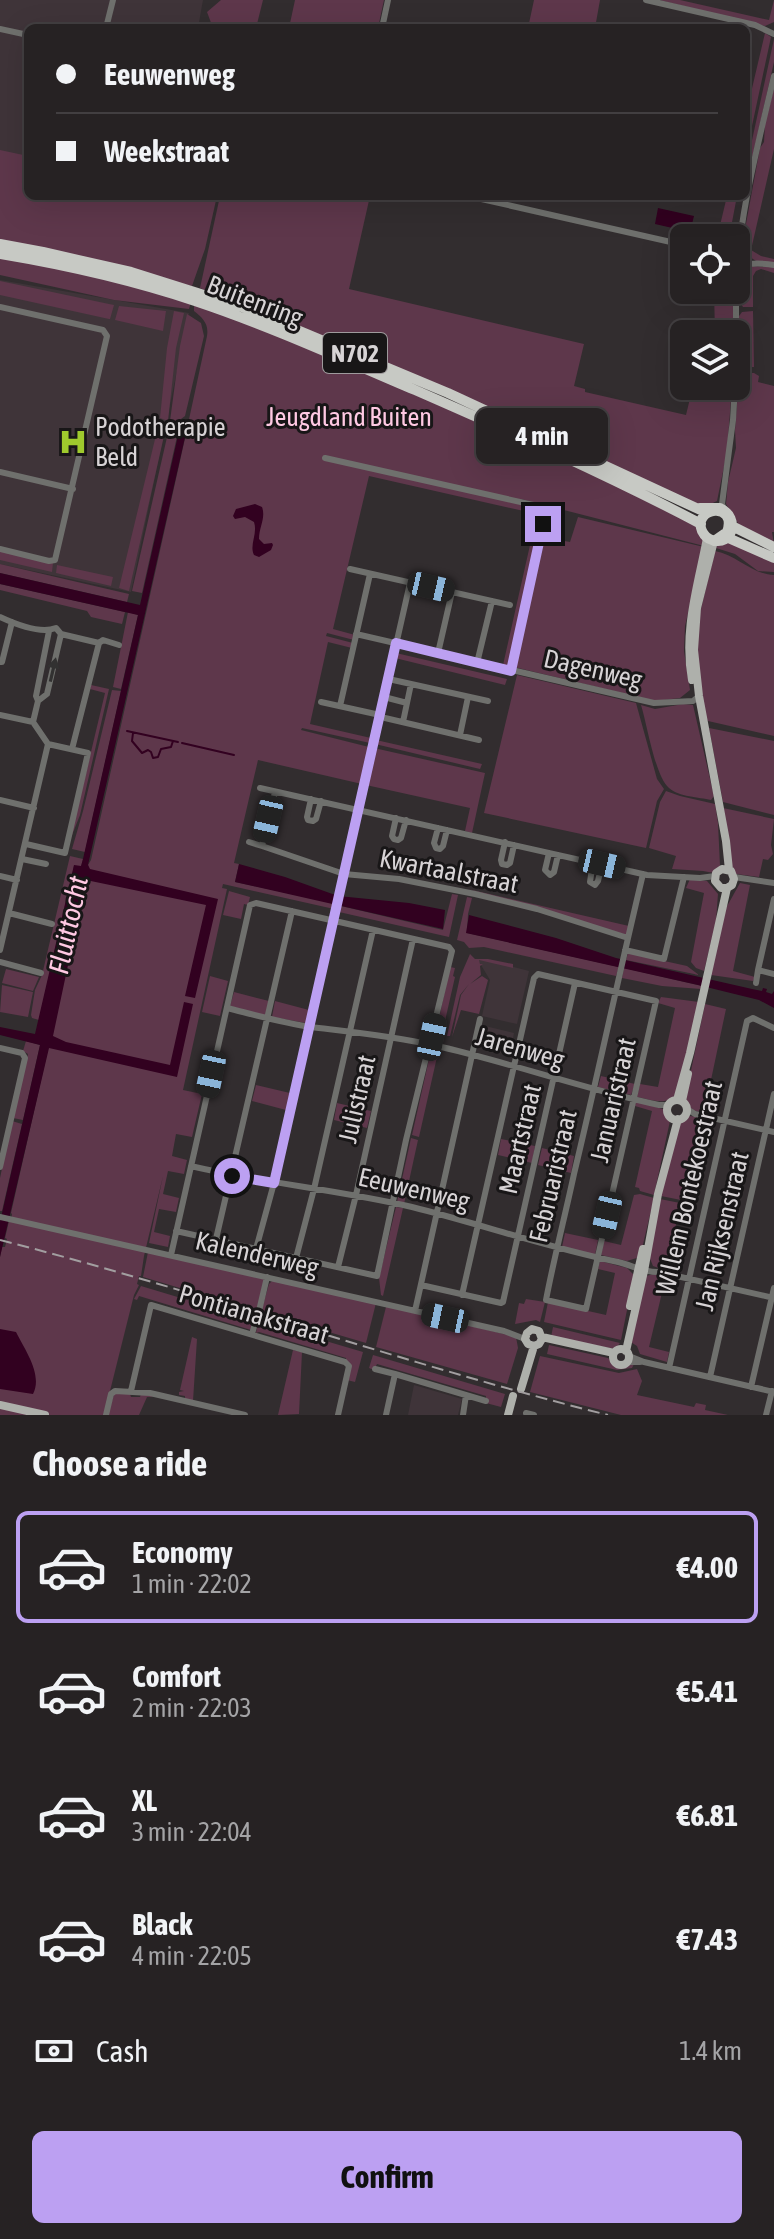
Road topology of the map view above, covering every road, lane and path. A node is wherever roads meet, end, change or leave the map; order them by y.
1 (113, 0) edge
2 (388, 0) edge
3 (646, 0) edge
4 (107, 24) edge
5 (383, 24) edge
6 (0, 29) edge
7 (24, 34) edge
8 (774, 34) edge
9 (774, 76) edge
10 (750, 182) edge
11 (486, 200) edge
12 (746, 200) edge
13 (742, 224) edge
14 (670, 242) edge
15 (0, 244) edge
16 (0, 254) edge
17 (750, 264) edge
18 (774, 265) edge
19 (0, 307) edge
20 (734, 400) edge
21 (325, 458) dead end
22 (0, 472) edge
23 (73, 489) junction
24 (714, 510) junction
25 (701, 524) junction
26 (723, 533) junction
27 (774, 547) edge
28 (0, 549) edge
29 (774, 558) edge
30 (350, 569) dead end
31 (370, 574) junction
32 (410, 583) junction
33 (452, 592) junction
34 (492, 601) junction
35 (510, 605) dead end
36 (0, 617) edge
37 (12, 622) junction
38 (49, 631) junction
39 (61, 634) junction
40 (356, 634) junction
41 (99, 643) junction
42 (396, 643) junction
43 (119, 645) dead end
44 (438, 653) junction
45 (0, 662) edge
46 (477, 663) junction
47 (511, 671) junction
48 (393, 680) dead end
49 (411, 684) junction
50 (384, 697) junction
51 (468, 697) junction
52 (697, 697) junction
53 (38, 701) junction
54 (488, 701) dead end
55 (321, 702) dead end
56 (407, 703) junction
57 (340, 706) junction
58 (0, 715) edge
59 (382, 717) junction
60 (33, 722) junction
61 (403, 722) junction
62 (460, 735) junction
63 (479, 740) dead end
64 (48, 744) junction
65 (72, 749) junction
66 (260, 788) dead end
67 (275, 792) junction
68 (311, 799) junction
69 (0, 800) edge
70 (321, 801) junction
71 (34, 808) junction
72 (358, 809) junction
73 (396, 818) junction
74 (406, 820) junction
75 (438, 828) junction
76 (447, 830) junction
77 (249, 842) dead end
78 (505, 842) junction
79 (26, 844) junction
80 (514, 845) junction
81 (262, 846) junction
82 (549, 853) junction
83 (558, 855) junction
84 (22, 859) junction
85 (593, 862) junction
86 (46, 864) dead end
87 (602, 864) junction
88 (344, 874) junction
89 (643, 874) junction
90 (0, 876) edge
91 (684, 877) junction
92 (727, 879) junction
93 (17, 880) junction
94 (774, 883) edge
95 (774, 899) edge
96 (292, 911) junction
97 (9, 913) junction
98 (333, 921) junction
99 (52, 924) dead end
100 (373, 930) junction
101 (628, 938) junction
102 (413, 939) junction
103 (0, 950) edge
104 (625, 952) junction
105 (0, 962) edge
106 (758, 970) junction
107 (41, 973) dead end
108 (774, 974) edge
109 (575, 983) junction
110 (756, 983) dead end
111 (616, 992) junction
112 (227, 1008) junction
113 (267, 1018) junction
114 (480, 1019) dead end
115 (309, 1026) junction
116 (774, 1028) edge
117 (351, 1030) junction
118 (392, 1037) junction
119 (430, 1045) junction
120 (0, 1048) edge
121 (473, 1054) junction
122 (514, 1066) junction
123 (554, 1079) junction
124 (594, 1090) junction
125 (774, 1094) edge
126 (634, 1100) junction
127 (677, 1110) junction
128 (0, 1117) edge
129 (11, 1120) junction
130 (725, 1120) junction
131 (765, 1130) junction
132 (774, 1132) edge
133 (191, 1166) junction
134 (0, 1167) edge
135 (232, 1176) junction
136 (274, 1183) junction
137 (314, 1189) junction
138 (356, 1195) junction
139 (394, 1203) junction
140 (438, 1214) junction
141 (0, 1217) edge
142 (478, 1225) junction
143 (176, 1231) junction
144 (518, 1238) junction
145 (216, 1239) junction
146 (256, 1249) junction
147 (557, 1249) junction
148 (171, 1255) junction
149 (296, 1258) junction
150 (597, 1258) junction
151 (338, 1267) junction
152 (642, 1268) junction
153 (267, 1277) junction
154 (689, 1279) junction
155 (421, 1285) junction
156 (731, 1288) junction
157 (774, 1288) edge
158 (462, 1295) junction
159 (773, 1298) edge
160 (546, 1300) joint
161 (259, 1311) dead end
162 (415, 1311) junction
163 (256, 1320) dead end
164 (252, 1334) junction
165 (533, 1340) junction
166 (622, 1355) junction
167 (669, 1368) junction
168 (375, 1369) dead end
169 (395, 1374) junction
170 (710, 1377) junction
171 (751, 1387) junction
172 (131, 1391) junction
173 (773, 1392) edge
174 (466, 1395) junction
175 (486, 1401) dead end
176 (0, 1405) edge
177 (45, 1415) edge
178 (106, 1415) edge
179 (245, 1415) edge
180 (338, 1415) edge
181 (386, 1415) edge
182 (463, 1415) edge
183 (511, 1415) edge
184 (766, 1415) edge

1 - 4 street
2 - 5 street
3 - 8 street
6 - 7 street
9 - 10 street
11 - 14 street
12 - 13 street
15 - 24 highway, Buitenring / N702
16 - 25 highway, Buitenring / N702
17 - 18 street
19 - 23 street
20 - 24 street
21 - 47 street
22 - 23 street
23 - 28 street
24 - 25 highway
24 - 26 highway
25 - 26 highway
26 - 27 highway
26 - 29 highway
26 - 52 main road
26 - 52 main road
30 - 31 street
31 - 32 street
31 - 40 street
32 - 33 street
32 - 42 street
33 - 34 street
33 - 44 street
34 - 35 street
34 - 46 street
36 - 37 street
37 - 38 street
37 - 45 street
38 - 39 street
38 - 53 street
39 - 41 street
53 -> 39 street
40 - 42 street, Dagenweg
40 - 57 street
41 - 43 street
41 - 65 street
42 - 44 street, Dagenweg
42 - 50 street
44 - 46 street, Dagenweg
46 - 47 street, Dagenweg
47 - 52 street, Dagenweg
48 - 49 street
49 - 51 street
49 - 56 street
50 - 56 street
50 - 59 street
51 - 54 street
51 - 62 street
52 - 92 main road
53 - 60 street
55 - 57 street
56 - 61 street
57 - 59 street
58 - 60 street
59 - 61 street
59 - 72 street
60 - 64 street
61 - 62 street
62 - 63 street
64 - 65 street
64 - 71 street
65 - 79 street
66 - 67 street
67 - 68 street
67 - 81 street
68 - 70 street
68 - 70 street
69 - 71 street
70 - 72 street
71 - 79 street
72 - 73 street
72 - 88 street
73 - 74 street
73 - 74 street
74 - 75 street
75 - 76 street
75 - 76 street
76 - 78 street
77 - 81 street, Kwartaalstraat
78 - 80 street
78 - 80 street
79 - 84 street
80 - 82 street
81 - 88 street, Kwartaalstraat
82 - 83 street
82 - 83 street
83 - 85 street
84 - 86 street
84 - 93 street
85 - 87 street
85 - 87 street
87 - 89 street
88 - 98 street
88 - 101 street, Kwartaalstraat
89 - 91 street
89 - 101 street, Februaristraat
90 - 93 street
91 - 92 street
91 - 104 street
92 - 94 street
92 - 127 main road
93 - 97 street
95 - 106 street
96 - 98 street
96 - 112 street
96 - 113 street
97 - 99 street
97 - 103 street
98 - 100 street
98 - 115 street
100 - 102 street
100 - 117 street
101 - 104 street, Februaristraat
102 - 118 street, Julistraat
102 - 119 street
104 - 111 street, Februaristraat
105 - 107 street
106 - 108 street
106 - 110 street
109 - 111 street
109 - 122 street
109 - 123 street, Maartstraat
111 - 124 street, Februaristraat
111 - 126 street, Januaristraat
112 - 113 street, Jarenweg
112 - 133 street
113 - 115 street, Jarenweg
113 - 135 street
114 - 121 street
115 - 117 street, Jarenweg
115 - 136 street
116 - 130 street, Willem Bontekoestraat
117 - 118 street, Jarenweg
117 - 137 street
118 - 119 street, Jarenweg
118 - 138 street, Julistraat
119 - 121 street, Jarenweg
119 - 139 street
120 - 129 street
121 - 122 street, Jarenweg
121 - 140 street
122 - 123 street, Jarenweg
122 - 142 street
123 - 124 street, Jarenweg
123 - 144 street, Maartstraat
124 - 126 street, Jarenweg
124 - 147 street, Februaristraat
125 - 131 street, Jan Rijksenstraat
126 - 127 street, Jarenweg
126 - 150 street, Januaristraat
127 - 130 street, Jarenweg
127 - 152 main road
128 - 129 street
129 - 134 street
130 - 131 street, Jarenweg
130 - 154 street, Willem Bontekoestraat
131 - 132 street, Jarenweg
131 - 156 street, Jan Rijksenstraat
133 - 135 street, Eeuwenweg
133 - 143 street
135 - 136 street, Eeuwenweg
135 - 145 street
136 - 137 street, Eeuwenweg
136 - 146 street
137 - 138 street, Eeuwenweg
137 - 149 street
138 - 139 street, Eeuwenweg
138 - 151 street, Julistraat
139 - 140 street, Eeuwenweg
139 - 151 street
140 - 142 street, Eeuwenweg
140 - 155 street
141 - 148 street, Kalenderweg
142 - 144 street, Eeuwenweg
142 - 158 street
143 - 145 street
143 - 148 street
144 - 147 street, Eeuwenweg
144 - 158 street, Maartstraat
145 - 146 street
146 - 149 street
147 - 150 street, Eeuwenweg
147 - 160 street, Februaristraat
148 - 153 street, Kalenderweg
149 - 151 street
150 - 152 street, Eeuwenweg
150 - 160 street, Januaristraat
152 - 154 street, Eeuwenweg
152 - 166 main road
153 - 161 street
153 - 162 street, Kalenderweg
154 - 156 street, Eeuwenweg
154 - 167 street, Willem Bontekoestraat
155 - 158 street
155 - 162 street
156 - 159 street, Eeuwenweg
156 - 170 street, Jan Rijksenstraat
157 - 159 street
159 - 171 street
162 - 165 street, Kalenderweg
163 - 164 street
164 - 172 street, Pontianakstraat
164 - 180 street, Pontianakstraat
165 - 166 main road, Kalenderweg
165 - 183 main road
166 - 167 street
167 - 170 street
168 - 169 street
169 - 174 street
169 - 181 street
170 - 171 street
171 - 173 street
172 - 178 street
172 - 179 street
173 - 184 street
174 - 175 street
174 - 182 street
176 - 177 main road

